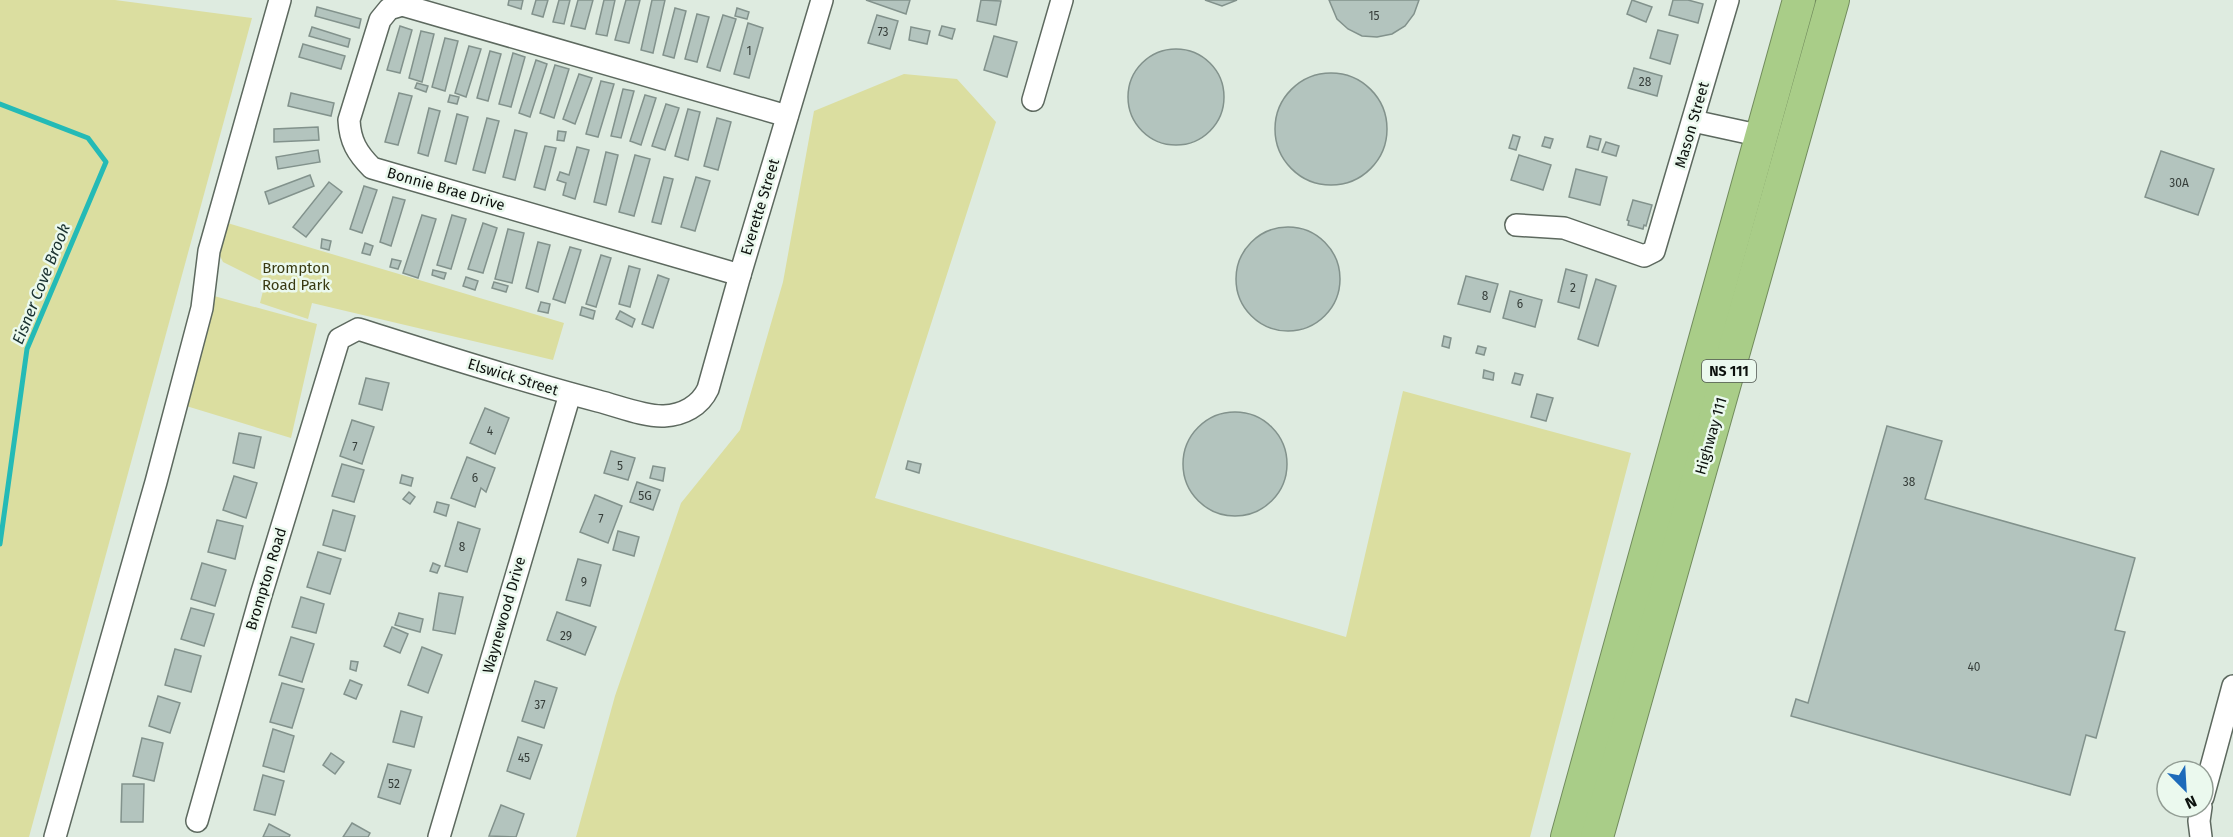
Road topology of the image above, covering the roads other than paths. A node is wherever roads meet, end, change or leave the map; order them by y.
1 (280, 0) edge
2 (822, 0) edge
3 (1062, 0) edge
4 (1728, 0) edge
5 (1799, 0) edge
6 (1833, 0) edge
7 (1033, 100) dead end
8 (787, 116) junction
9 (1694, 121) junction
10 (1762, 136) junction
11 (1516, 225) dead end
12 (740, 275) junction
13 (339, 339) joint
14 (570, 394) junction
15 (690, 409) joint
16 (1651, 536) junction
17 (2233, 686) edge
18 (1624, 741) junction
19 (2213, 759) edge
20 (2199, 819) edge
21 (197, 820) dead end
22 (55, 837) edge
23 (439, 837) edge
24 (1555, 837) edge
25 (1567, 837) edge
26 (1597, 837) edge
27 (1605, 837) edge
28 (2201, 837) edge

1 - 22 street
2 - 8 street, Everette Street
3 - 7 street
4 - 9 street, Mason Street
5 - 10 highway, Highway 111 / NS 111
6 - 18 highway, Highway 111 / NS 111
8 - 12 street, Everette Street
8 - 12 street, Bonnie Brae Drive
9 - 10 street
9 - 11 street, Mason Street
10 - 16 highway, Highway 111 / NS 111
12 - 15 street, Everette Street
13 - 14 street, Elswick Street
13 - 21 street, Brompton Road
14 - 15 street, Elswick Street
14 - 23 street, Waynewood Drive
16 - 24 highway
16 - 25 highway, Highway 111 / NS 111
17 - 19 street
18 - 26 highway, Highway 111 / NS 111
18 - 27 highway
20 - 28 street

